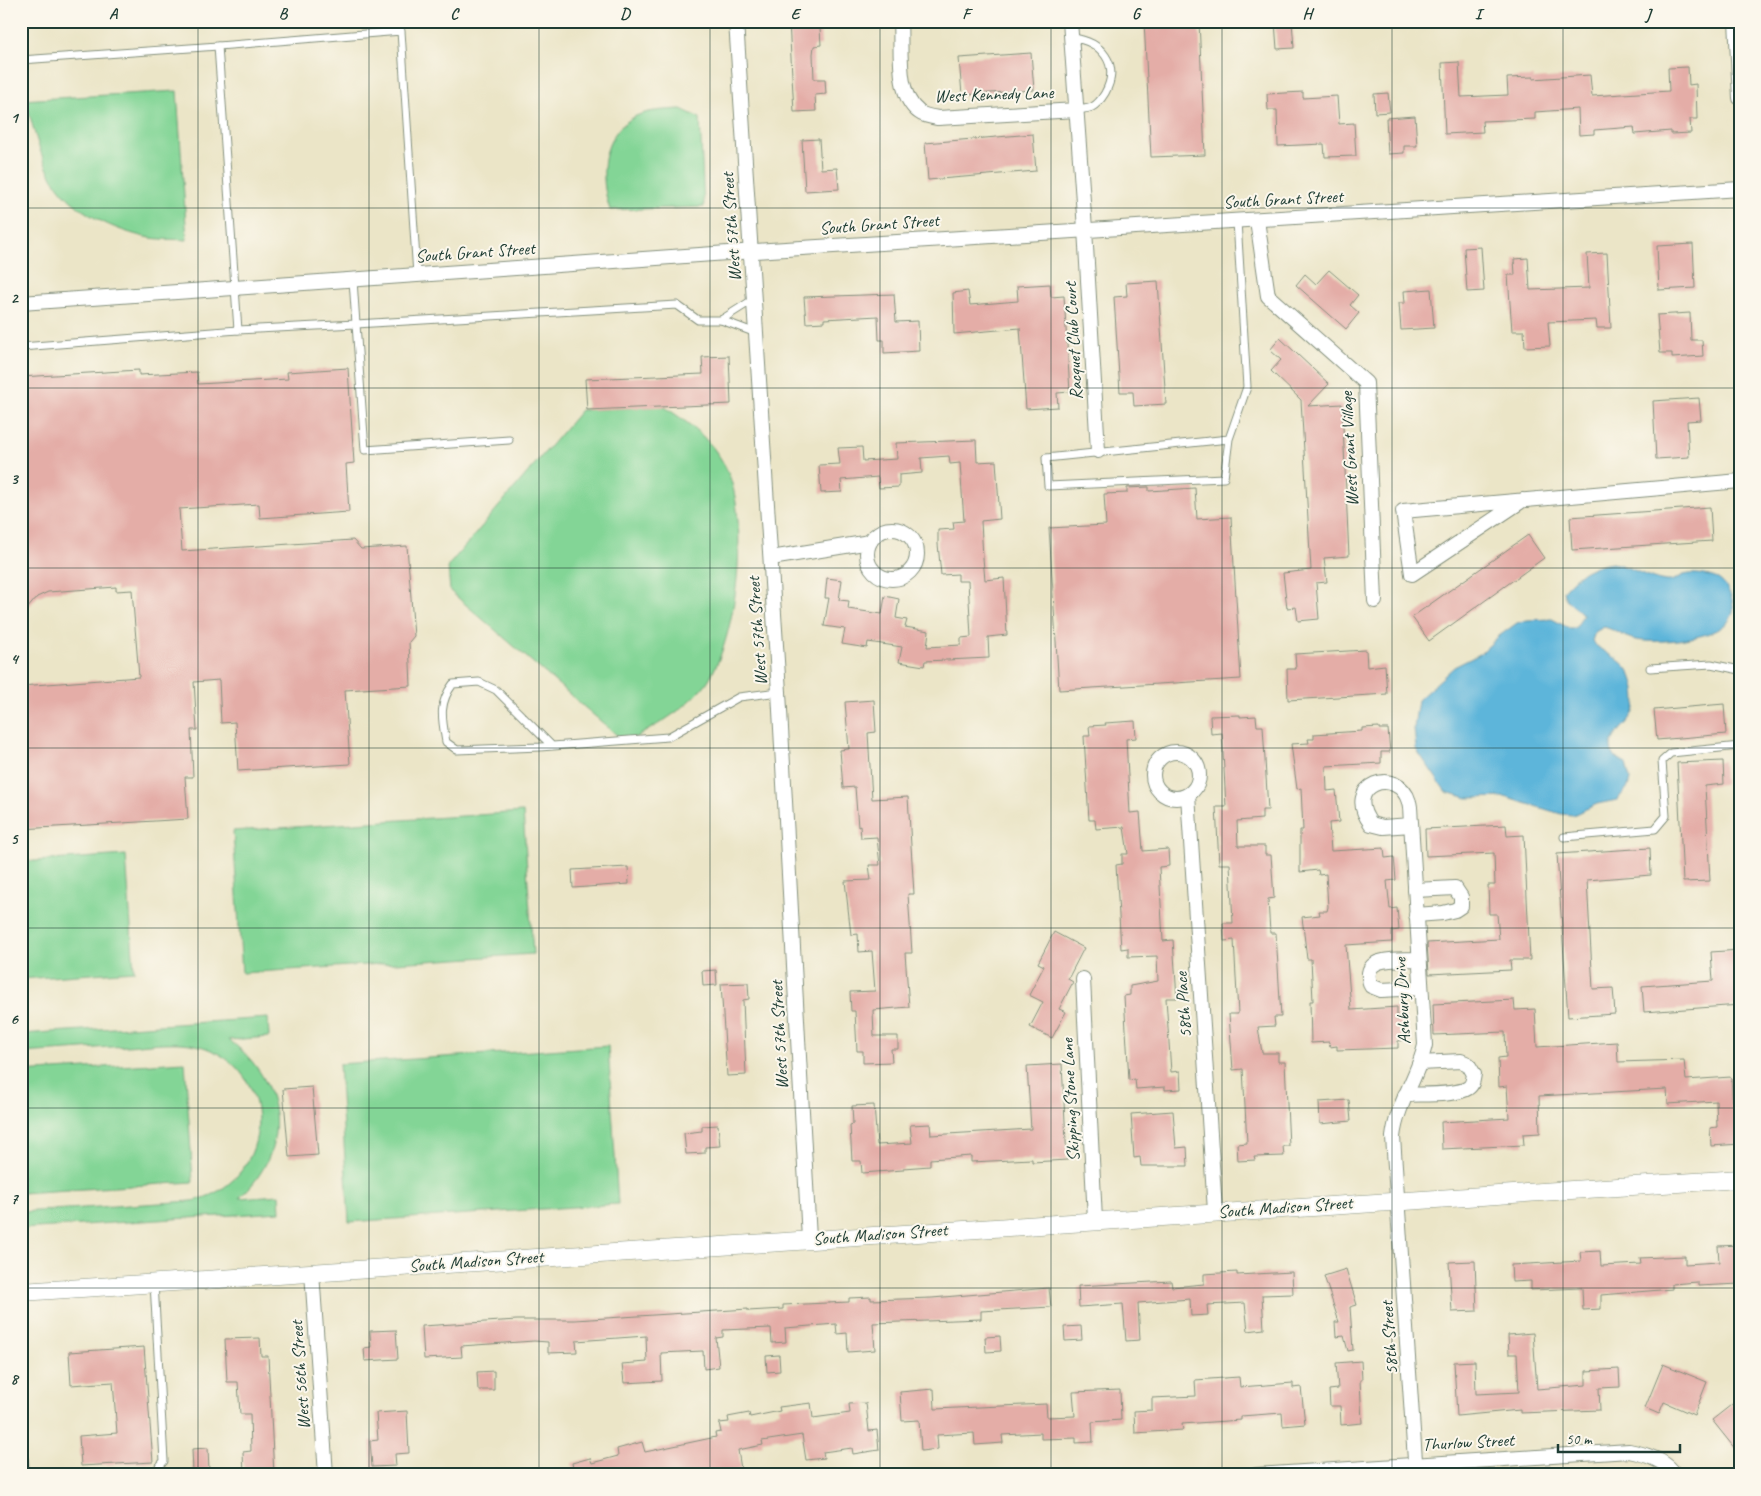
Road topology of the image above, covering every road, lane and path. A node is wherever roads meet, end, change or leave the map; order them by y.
1 (736, 21) edge
2 (900, 21) edge
3 (1070, 21) edge
4 (1736, 21) edge
5 (1072, 38) junction
6 (218, 46) junction
7 (21, 60) edge
8 (1740, 98) edge
9 (1077, 110) junction
10 (1740, 189) edge
11 (1258, 220) junction
12 (1237, 221) junction
13 (1086, 229) junction
14 (752, 251) junction
15 (417, 275) junction
16 (352, 280) junction
17 (236, 288) junction
18 (755, 299) junction
19 (21, 303) edge
20 (721, 320) junction
21 (356, 324) junction
22 (238, 330) junction
23 (757, 334) junction
24 (21, 347) edge
25 (1229, 439) junction
26 (509, 440) dead end
27 (1098, 451) junction
28 (1740, 481) edge
29 (1523, 500) junction
30 (870, 542) dead end
31 (771, 558) junction
32 (1375, 601) dead end
33 (1650, 668) dead end
34 (1740, 670) edge
35 (779, 692) junction
36 (552, 746) junction
37 (1740, 746) edge
38 (1188, 795) dead end
39 (1411, 825) dead end
40 (1564, 837) dead end
41 (1415, 890) junction
42 (1416, 915) junction
43 (1419, 959) junction
44 (1083, 979) dead end
45 (1421, 988) junction
46 (1420, 1063) junction
47 (1405, 1095) junction
48 (1740, 1179) edge
49 (1398, 1200) junction
50 (1215, 1212) junction
51 (1096, 1220) junction
52 (809, 1239) junction
53 (312, 1272) junction
54 (154, 1283) junction
55 (21, 1292) edge
56 (21, 1460) edge
57 (1416, 1470) edge
58 (22, 1475) edge
59 (152, 1475) edge
60 (326, 1475) edge
61 (1256, 1475) edge
62 (1675, 1475) edge

1 - 14 street, West 57th Street
2 - 9 street, West Kennedy Lane
3 - 5 street, Racquet Club Court
4 - 8 street
5 - 9 street, Racquet Club Court
5 - 9 lane
6 - 7 lane
6 - 15 lane
6 - 17 lane
9 - 13 street, Racquet Club Court
10 - 11 street, South Grant Street
11 - 12 street, South Grant Street
11 - 32 street, West Grant Village
12 - 13 street, South Grant Street
12 - 25 lane
13 - 14 street, South Grant Street
13 - 27 street, Racquet Club Court
14 - 15 street, South Grant Street
14 - 18 street, West 57th Street
15 - 16 street, South Grant Street
16 - 17 street, South Grant Street
16 - 21 lane
17 - 19 street, South Grant Street
17 - 22 lane
18 - 20 lane
18 - 23 street, West 57th Street
20 - 21 lane
20 - 23 lane
21 - 22 lane
21 - 26 lane
22 - 24 lane
23 - 31 street, West 57th Street
25 - 27 lane
25 - 27 lane
28 - 29 street
29 - 29 street
30 - 31 street
31 - 35 street, West 57th Street
33 - 34 lane
35 - 36 lane
35 - 52 street, West 57th Street
36 - 36 lane
37 - 40 lane
38 - 50 street, 58th Place
39 - 41 street, Ashbury Drive
41 - 42 street, Ashbury Drive
41 - 42 street
42 - 43 street, Ashbury Drive
43 - 45 street, Ashbury Drive
43 - 45 street
44 - 51 street, Skipping Stone Lane
45 - 46 street, Ashbury Drive
46 - 47 street, Ashbury Drive
46 - 47 street
47 - 49 street, Ashbury Drive
48 - 49 street, South Madison Street
49 - 50 street, South Madison Street
49 - 57 street, 58th Street
50 - 51 street, South Madison Street
51 - 52 street, South Madison Street
52 - 53 street, South Madison Street
53 - 54 street, South Madison Street
53 - 60 street, West 56th Street
54 - 55 street, South Madison Street
54 - 59 lane
56 - 58 street
57 - 61 street, Thurlow Street
57 - 62 street, Thurlow Street

